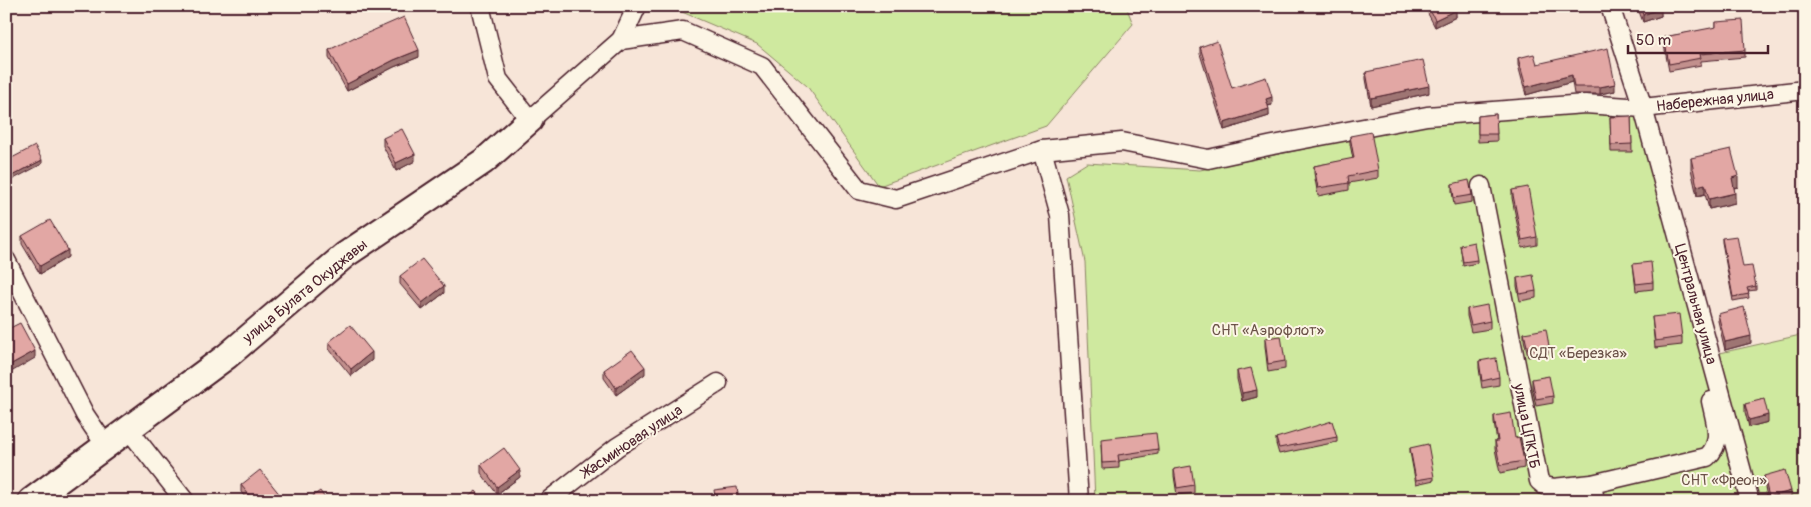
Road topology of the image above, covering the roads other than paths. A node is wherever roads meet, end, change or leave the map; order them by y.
1 (480, 6) edge
2 (637, 6) edge
3 (1610, 6) edge
4 (621, 40) junction
5 (1805, 90) edge
6 (1642, 108) junction
7 (530, 120) junction
8 (1042, 150) junction
9 (1481, 186) dead end
10 (6, 260) edge
11 (1710, 358) junction
12 (718, 383) dead end
13 (129, 430) junction
14 (106, 446) junction
15 (1593, 492) edge
16 (31, 501) edge
17 (185, 501) edge
18 (548, 501) edge
19 (1079, 501) edge
20 (1750, 501) edge

1 - 7 street
2 - 4 street
3 - 6 street, Набережная улица
4 - 7 street
4 - 8 street
5 - 6 street, Набережная улица
6 - 8 street
6 - 11 street, Центральная улица
7 - 13 street, улица Булата Окуджавы
8 - 19 street
9 - 15 street, улица ЦПКТБ
10 - 14 street
11 - 15 street, улица ЦПКТБ
11 - 20 street, Центральная улица
12 - 18 street, Жасминовая улица
13 - 14 street, улица Булата Окуджавы
13 - 17 street
14 - 16 street, улица Булата Окуджавы

